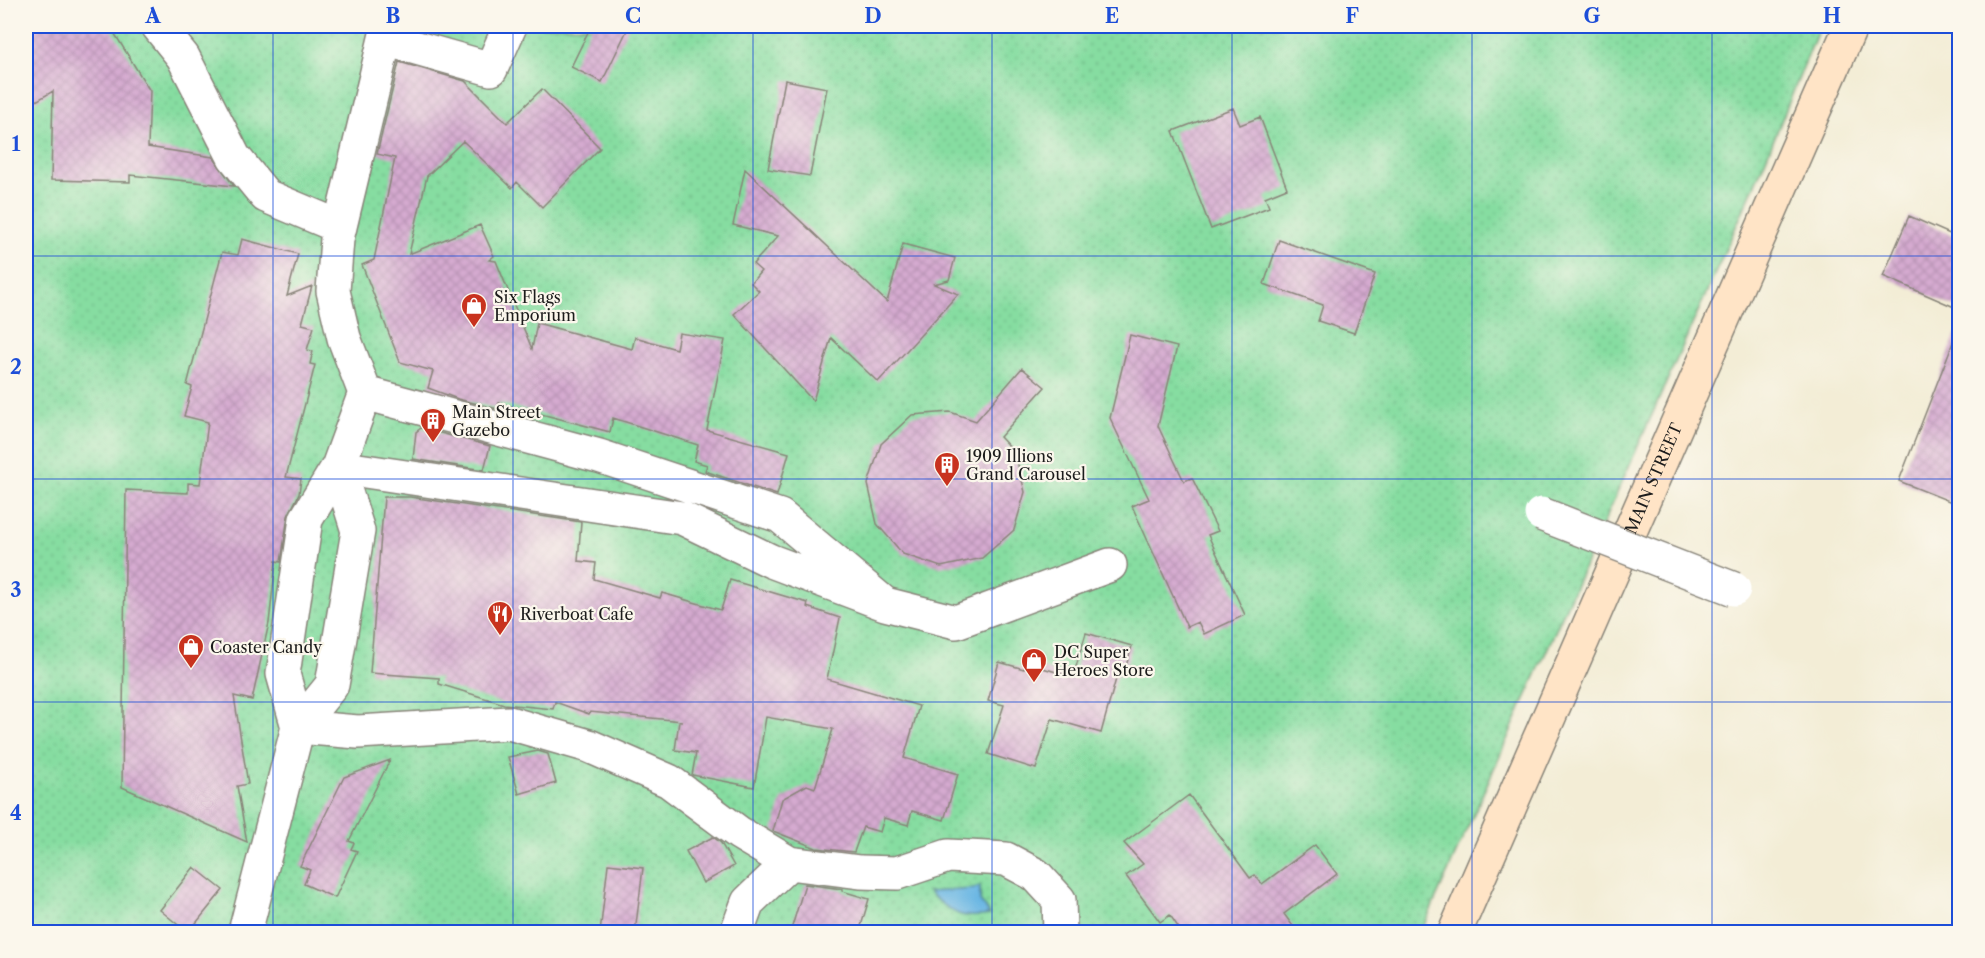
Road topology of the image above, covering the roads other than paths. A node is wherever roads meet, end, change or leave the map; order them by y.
1 (159, 26) edge
2 (510, 26) edge
3 (1851, 26) edge
4 (387, 32) edge
5 (340, 227) junction
6 (366, 393) junction
7 (338, 466) junction
8 (1541, 514) dead end
9 (1110, 565) dead end
10 (1734, 589) dead end
11 (885, 604) junction
12 (298, 727) junction
13 (789, 863) junction
14 (245, 933) edge
15 (738, 933) edge
16 (1060, 933) edge
17 (1455, 933) edge

1 - 5 street
2 - 4 street
3 - 17 main road, MAIN STREET
4 - 5 street
5 - 6 street
6 - 7 street
6 - 11 street
7 - 11 street
7 - 12 street
7 - 12 street
8 - 10 street, bridge
9 - 11 street
12 - 13 street
12 - 14 street
13 - 15 street
13 - 16 street

